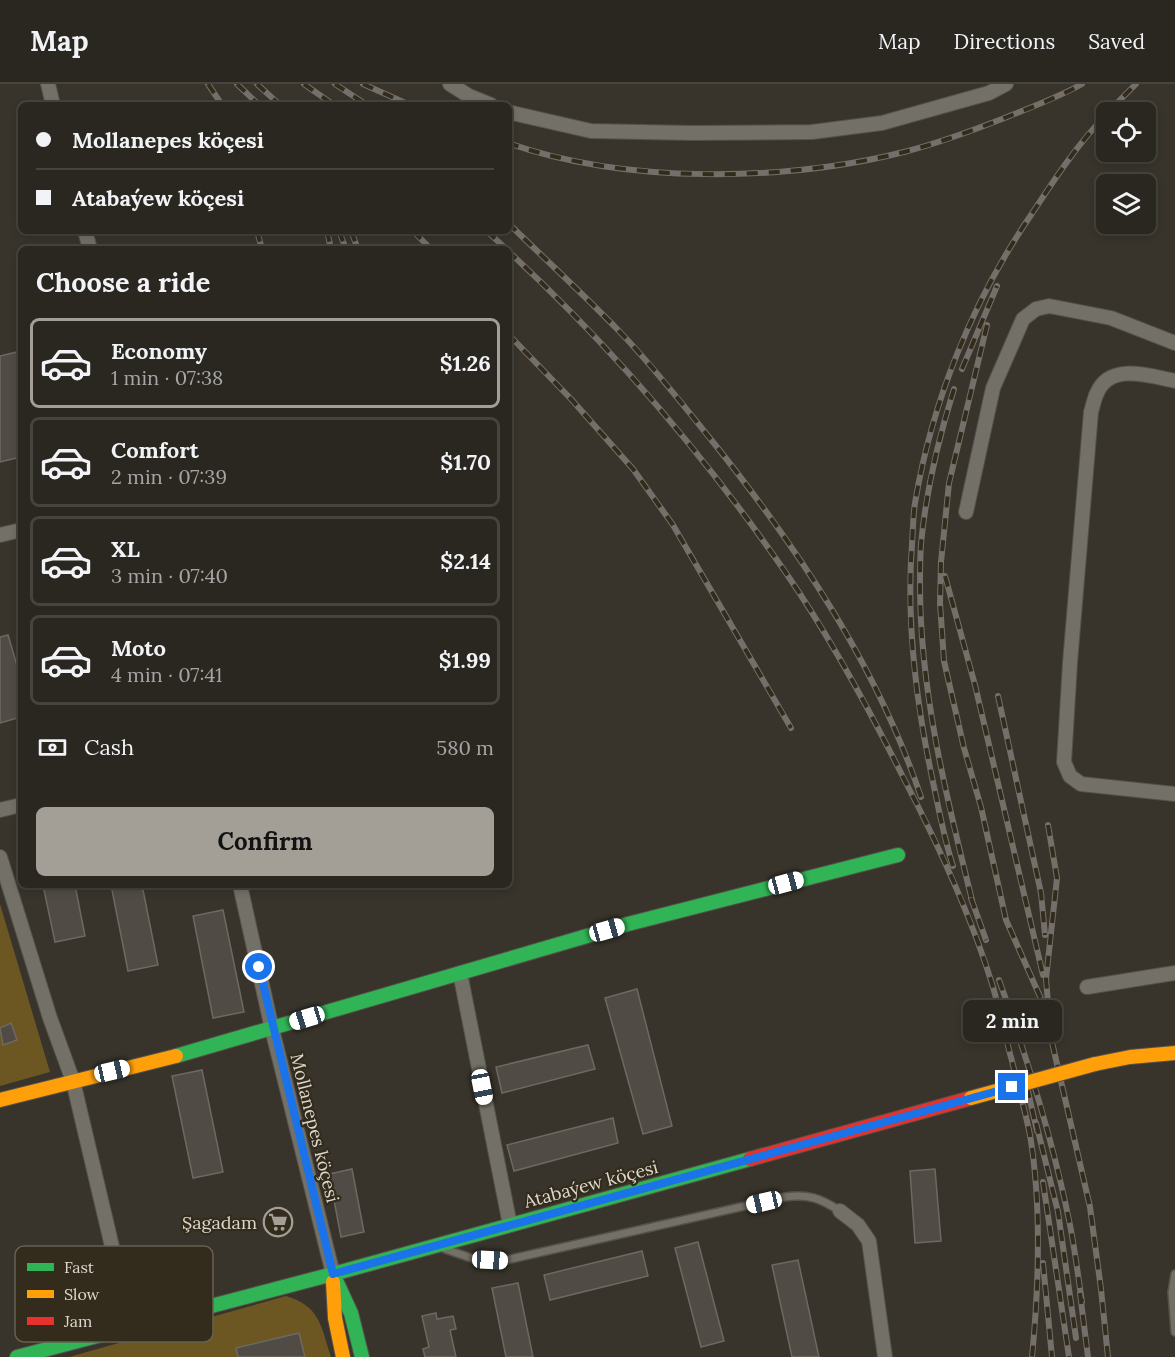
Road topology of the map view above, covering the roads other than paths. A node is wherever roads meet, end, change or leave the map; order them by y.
1 (48, 84) edge
2 (450, 84) edge
3 (1006, 84) edge
4 (52, 102) edge
5 (484, 102) edge
6 (512, 114) edge
7 (1175, 343) edge
8 (1175, 381) edge
9 (966, 512) dead end
10 (18, 531) edge
11 (0, 535) edge
12 (1175, 794) edge
13 (18, 806) edge
14 (0, 810) edge
15 (898, 855) dead end
16 (0, 857) edge
17 (241, 888) edge
18 (460, 973) junction
19 (1175, 973) edge
20 (1087, 987) dead end
21 (272, 1029) junction
22 (1175, 1053) edge
23 (73, 1080) junction
24 (0, 1101) edge
25 (840, 1211) joint
26 (510, 1225) junction
27 (112, 1246) edge
28 (434, 1246) junction
29 (333, 1274) junction
30 (1175, 1274) edge
31 (213, 1305) edge
32 (1175, 1332) edge
33 (74, 1342) edge
34 (17, 1357) edge
35 (344, 1357) edge
36 (362, 1357) edge
37 (885, 1357) edge

1 - 4 street
2 - 5 street
3 - 6 street
7 - 9 street
8 - 12 street
10 - 11 street
13 - 14 street
15 - 18 main road
16 - 23 street
17 - 21 street, Mollanepes köçesi
18 - 21 main road
18 - 26 street
19 - 20 street
21 - 23 main road
21 - 29 street, Mollanepes köçesi
22 - 26 main road, Atabaýew köçesi, bridge
23 - 24 main road
23 - 27 street
25 - 28 lane
25 - 37 street
26 - 28 main road, Atabaýew köçesi
28 - 29 main road, Atabaýew köçesi
29 - 31 main road, Atabaýew köçesi
29 - 35 main road, Mollanepes köçesi
29 - 36 main road, Mollanepes köçesi
30 - 32 lane
33 - 34 main road, Atabaýew köçesi

